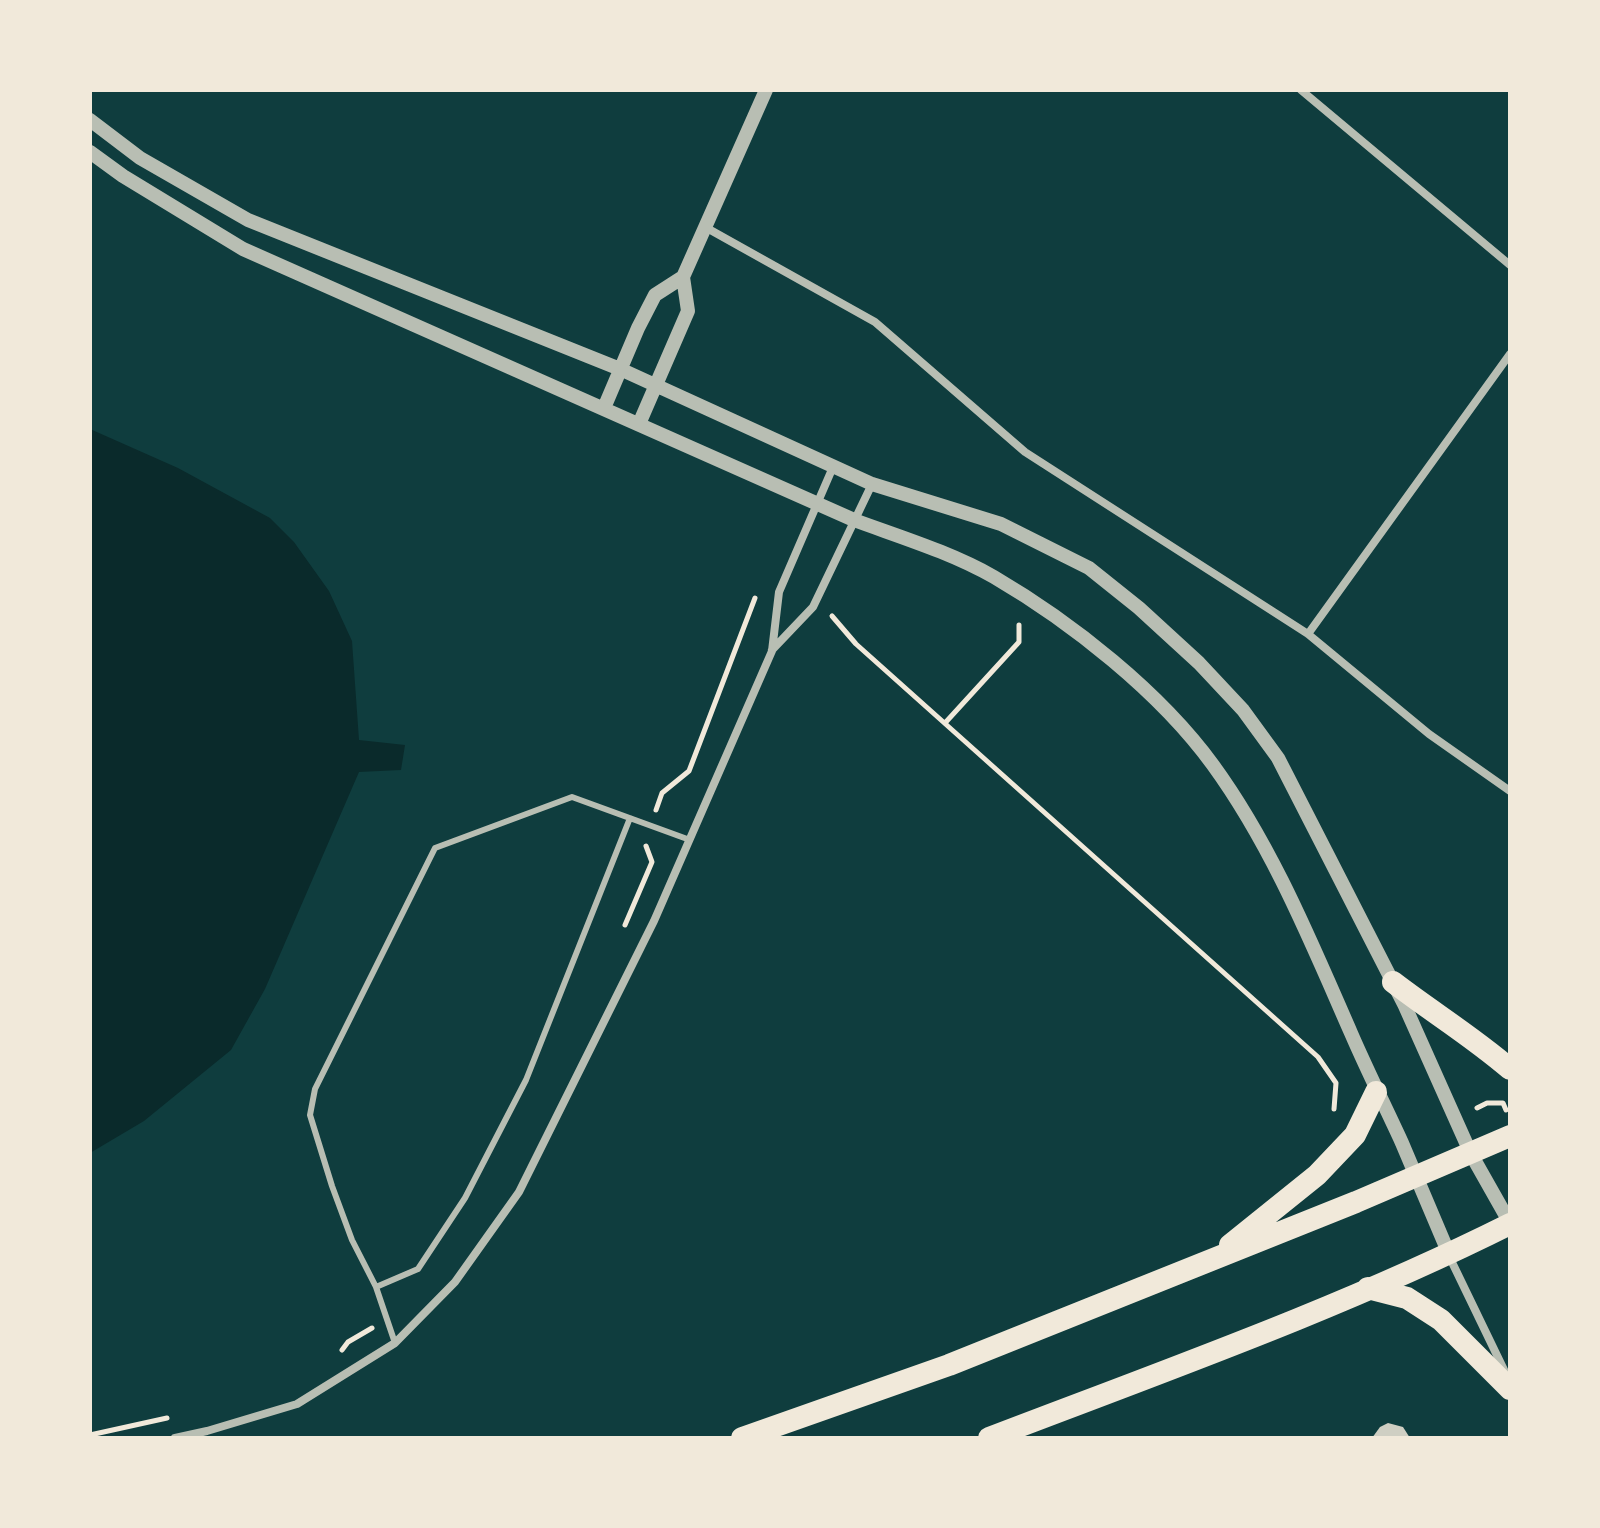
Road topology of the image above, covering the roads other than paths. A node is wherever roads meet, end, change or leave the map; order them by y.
1 (766, 90) edge
2 (1301, 90) edge
3 (90, 120) edge
4 (90, 152) edge
5 (705, 227) junction
6 (1510, 265) edge
7 (683, 277) junction
8 (1510, 354) edge
9 (620, 369) junction
10 (655, 384) junction
11 (604, 408) junction
12 (639, 424) junction
13 (833, 467) junction
14 (872, 484) junction
15 (816, 503) junction
16 (854, 520) junction
17 (1308, 634) junction
18 (772, 651) junction
19 (1510, 791) edge
20 (630, 818) junction
21 (690, 840) junction
22 (1393, 982) junction
23 (1510, 1069) edge
24 (1376, 1092) junction
25 (1510, 1136) edge
26 (1471, 1154) junction
27 (1416, 1178) junction
28 (1510, 1224) edge
29 (1449, 1254) junction
30 (1214, 1258) junction
31 (376, 1287) junction
32 (1368, 1288) junction
33 (395, 1343) junction
34 (1510, 1382) edge
35 (1510, 1389) edge
36 (175, 1438) edge
37 (742, 1438) edge
38 (989, 1438) edge

1 - 5 street
2 - 6 street
3 - 9 street
4 - 11 street
5 - 7 street
5 - 17 street
7 - 9 street
7 - 10 street
8 - 17 street
9 - 10 street
9 - 11 street
10 - 12 street
10 - 13 street
11 - 12 street
12 - 15 street
13 - 14 street
13 - 15 street
14 - 16 street
14 - 22 street
15 - 16 street
15 - 18 street
16 - 18 street
16 - 24 street
17 - 19 street
18 - 21 street
20 - 21 lane
20 - 31 lane
20 - 31 lane
21 - 33 street
22 - 23 highway
22 - 26 street
24 - 27 street
24 - 30 highway
25 - 26 highway
26 - 27 highway
26 - 28 street
27 - 29 street
27 - 30 highway
28 - 29 highway
29 - 32 highway
29 - 34 street
30 - 37 highway
31 - 33 lane
32 - 35 highway
32 - 38 highway
33 - 36 street

